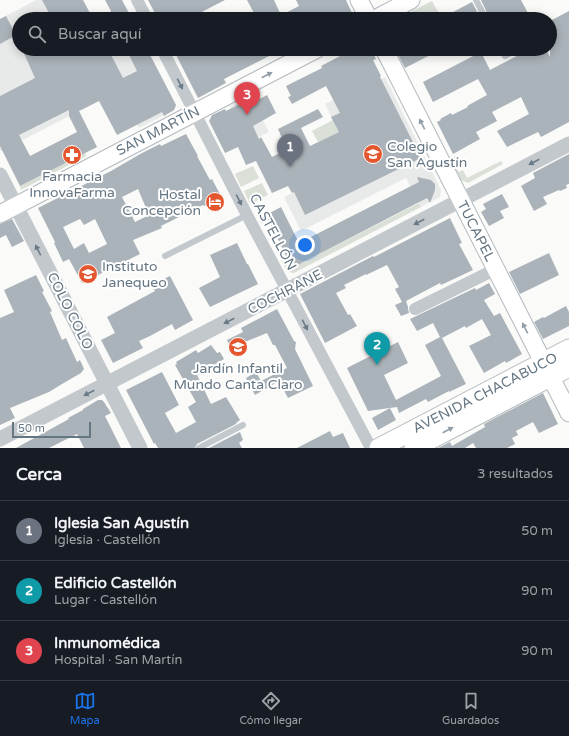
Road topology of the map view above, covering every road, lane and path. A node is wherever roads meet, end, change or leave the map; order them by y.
1 (137, 0) edge
2 (359, 0) edge
3 (411, 0) edge
4 (476, 0) edge
5 (143, 12) edge
6 (365, 12) edge
7 (388, 12) edge
8 (482, 12) edge
9 (166, 56) edge
10 (297, 56) edge
11 (388, 56) edge
12 (195, 112) junction
13 (569, 144) edge
14 (0, 175) edge
15 (461, 200) junction
16 (16, 205) junction
17 (0, 214) edge
18 (247, 215) junction
19 (165, 256) dead end
20 (496, 269) junction
21 (287, 291) junction
22 (415, 309) dead end
23 (569, 349) edge
24 (569, 366) edge
25 (547, 369) junction
26 (108, 384) junction
27 (569, 413) edge
28 (244, 425) dead end
29 (3, 442) edge
30 (140, 448) edge
31 (199, 448) edge
32 (371, 448) edge
33 (379, 448) edge
34 (414, 448) edge

1 - 5 street
2 - 6 main road
3 - 7 main road
4 - 8 lane
9 -> 12 street, CASTELLÓN
12 -> 10 main road, SAN MARTÍN
15 -> 11 main road, TUCAPEL
12 - 16 main road, SAN MARTÍN
12 -> 18 street, CASTELLÓN
13 -> 15 street, COCHRANE
14 - 16 street, COLO COLO
15 - 20 main road, TUCAPEL
15 -> 21 street, COCHRANE
16 - 17 main road, SAN MARTÍN
26 -> 16 street, COLO COLO
18 - 19 lane
18 - 21 street, CASTELLÓN
20 - 22 street
25 -> 20 main road, TUCAPEL
21 -> 26 street, COCHRANE
21 -> 32 street, CASTELLÓN
23 - 25 main road, AVENIDA CHACABUCO
24 - 25 main road, AVENIDA CHACABUCO
25 - 27 main road, TUCAPEL
25 - 33 main road, AVENIDA CHACABUCO
34 -> 25 main road, AVENIDA CHACABUCO
26 -> 29 street, COCHRANE
26 - 30 street, COLO COLO
28 - 31 lane

